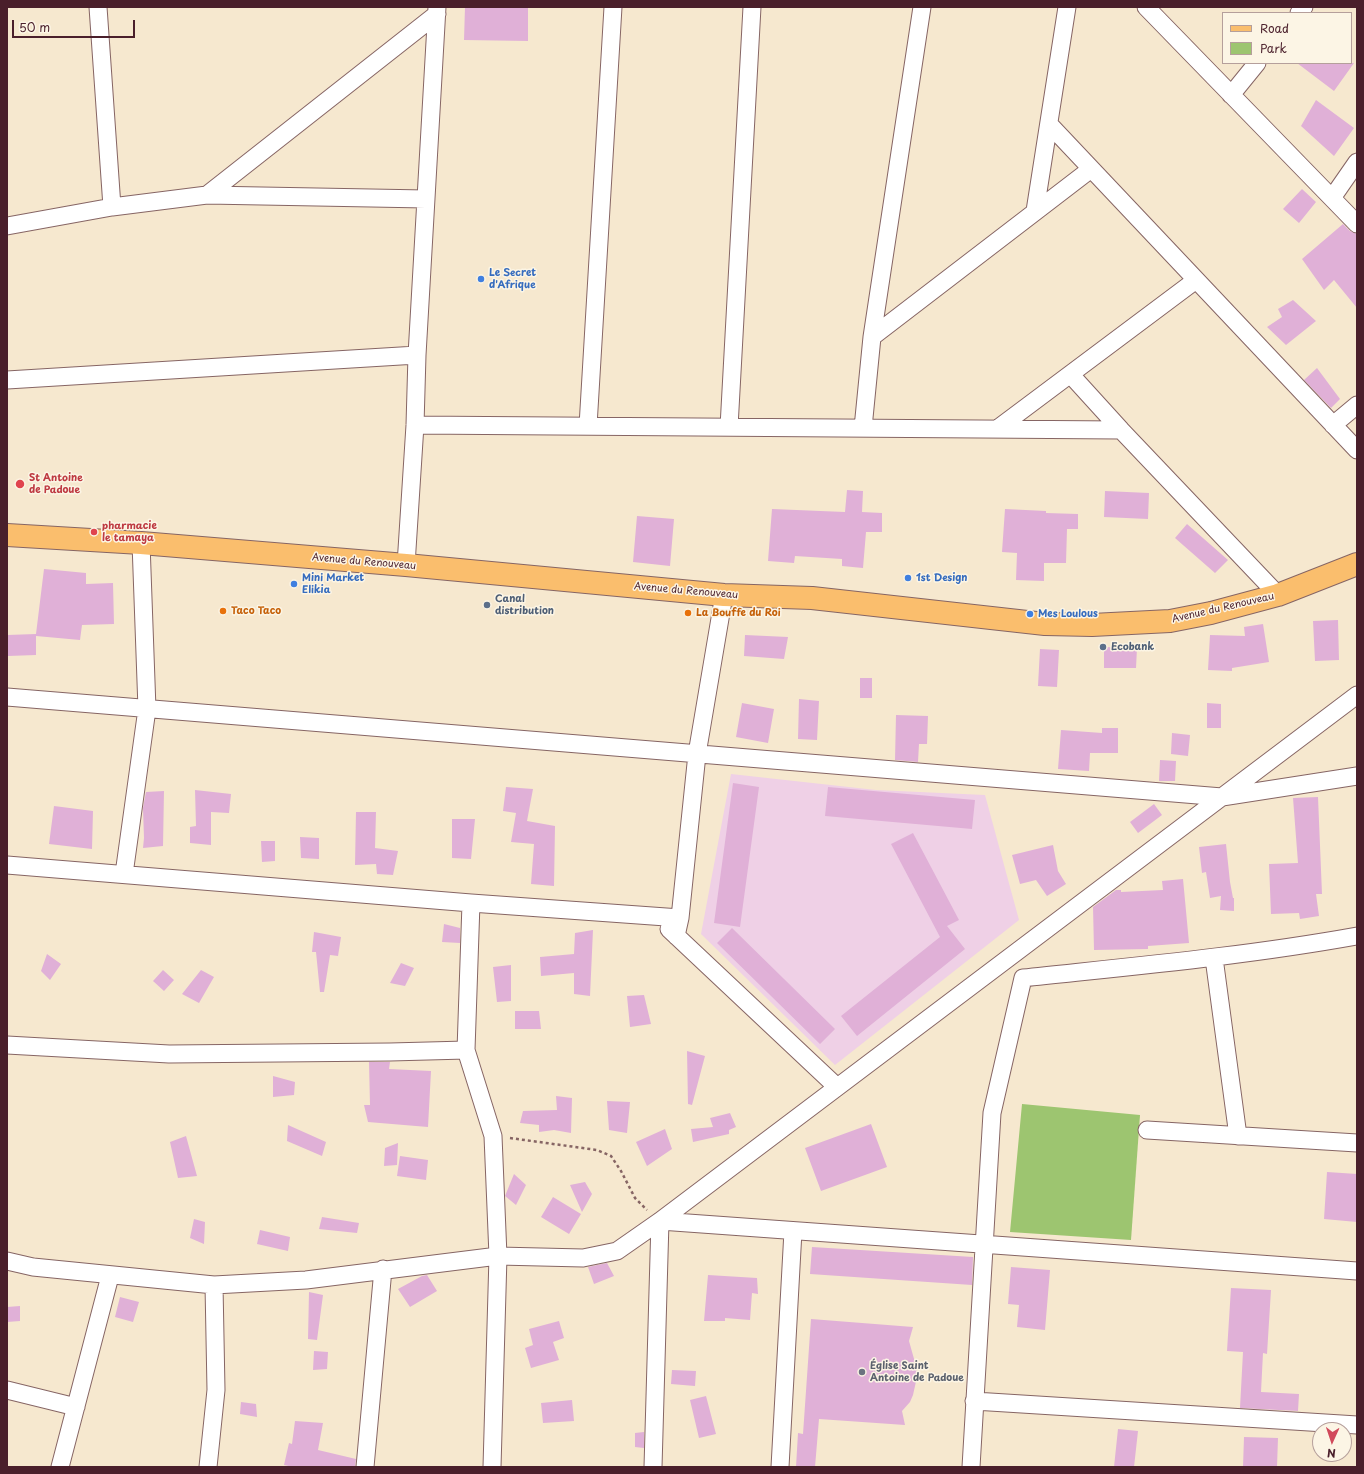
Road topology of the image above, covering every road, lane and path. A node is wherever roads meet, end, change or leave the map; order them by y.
1 (98, 7) edge
2 (613, 7) edge
3 (752, 7) edge
4 (922, 7) edge
5 (1066, 7) edge
6 (1146, 7) edge
7 (437, 11) edge
8 (1257, 64) edge
9 (1231, 96) junction
10 (1049, 124) junction
11 (1357, 162) edge
12 (1091, 169) junction
13 (208, 195) junction
14 (1332, 198) junction
15 (426, 199) junction
16 (112, 207) junction
17 (1035, 211) junction
18 (1357, 224) edge
19 (7, 226) edge
20 (1196, 280) junction
21 (872, 337) junction
22 (417, 355) junction
23 (1071, 375) junction
24 (7, 380) edge
25 (1357, 405) edge
26 (415, 425) junction
27 (1333, 425) junction
28 (588, 426) junction
29 (729, 427) junction
30 (863, 428) junction
31 (997, 429) junction
32 (1121, 430) junction
33 (1357, 450) edge
34 (7, 535) edge
35 (141, 543) junction
36 (1357, 564) edge
37 (406, 565) junction
38 (724, 595) junction
39 (1278, 595) junction
40 (1357, 695) edge
41 (7, 697) edge
42 (147, 708) junction
43 (697, 754) junction
44 (1357, 776) edge
45 (1222, 798) junction
46 (7, 865) edge
47 (124, 874) junction
48 (471, 903) junction
49 (654, 916) junction
50 (680, 918) junction
51 (676, 936) junction
52 (1357, 936) edge
53 (1214, 958) junction
54 (7, 1045) edge
55 (466, 1050) junction
56 (837, 1088) junction
57 (1146, 1130) dead end
58 (493, 1136) junction
59 (1238, 1136) junction
60 (1357, 1143) edge
61 (660, 1222) junction
62 (793, 1231) junction
63 (984, 1244) junction
64 (498, 1256) junction
65 (7, 1261) edge
66 (383, 1270) junction
67 (1357, 1271) edge
68 (110, 1276) junction
69 (214, 1285) junction
70 (7, 1390) edge
71 (974, 1401) junction
72 (76, 1407) junction
73 (1357, 1425) edge
74 (60, 1467) edge
75 (208, 1467) edge
76 (365, 1467) edge
77 (492, 1467) edge
78 (653, 1467) edge
79 (780, 1467) edge
80 (971, 1467) edge

1 - 16 street
2 - 28 street
3 - 29 street
4 - 21 street
5 - 10 street
6 - 9 street
7 - 13 street
7 - 15 street
8 - 9 street
9 - 14 street
10 - 12 street
10 - 17 street
11 - 14 street
12 - 17 street
12 - 20 street
13 - 15 street
13 - 16 street
14 - 18 street
15 - 22 street
16 - 19 street
17 - 21 street
20 - 23 street
20 - 27 street
21 - 30 street
22 - 24 street
22 - 26 street
23 - 31 street
23 - 32 street
25 - 27 street
26 - 28 street
26 - 37 street
27 - 33 street
28 - 29 street
29 - 30 street
30 - 31 street
31 - 32 street
32 - 39 street
34 - 35 main road, Avenue du Renouveau
35 - 37 main road, Avenue du Renouveau
35 - 42 street
36 - 39 main road, Avenue du Renouveau
37 - 38 main road, Avenue du Renouveau
38 - 39 main road, Avenue du Renouveau
38 - 43 street
40 - 45 street
41 - 42 street
42 - 43 street
42 - 47 street
43 - 45 street
43 - 50 street
44 - 45 street
45 - 56 street
46 - 47 street
47 - 48 street
48 - 49 street
48 - 55 street
49 - 50 street
49 - 51 street
50 - 51 street
51 - 56 street
52 - 53 street
53 - 59 street
53 - 63 street
54 - 55 street
55 - 58 street
56 - 61 street
57 - 59 street
58 - 61 path
58 - 64 street
59 - 60 street
61 - 62 street
61 - 64 street
61 - 78 street
62 - 63 street
62 - 79 street
63 - 67 street
63 - 71 street
64 - 66 street
64 - 77 street
65 - 68 street
66 - 69 street
66 - 76 street
68 - 69 street
68 - 72 street
69 - 75 street
70 - 72 street
71 - 73 street
71 - 80 street
72 - 74 street

